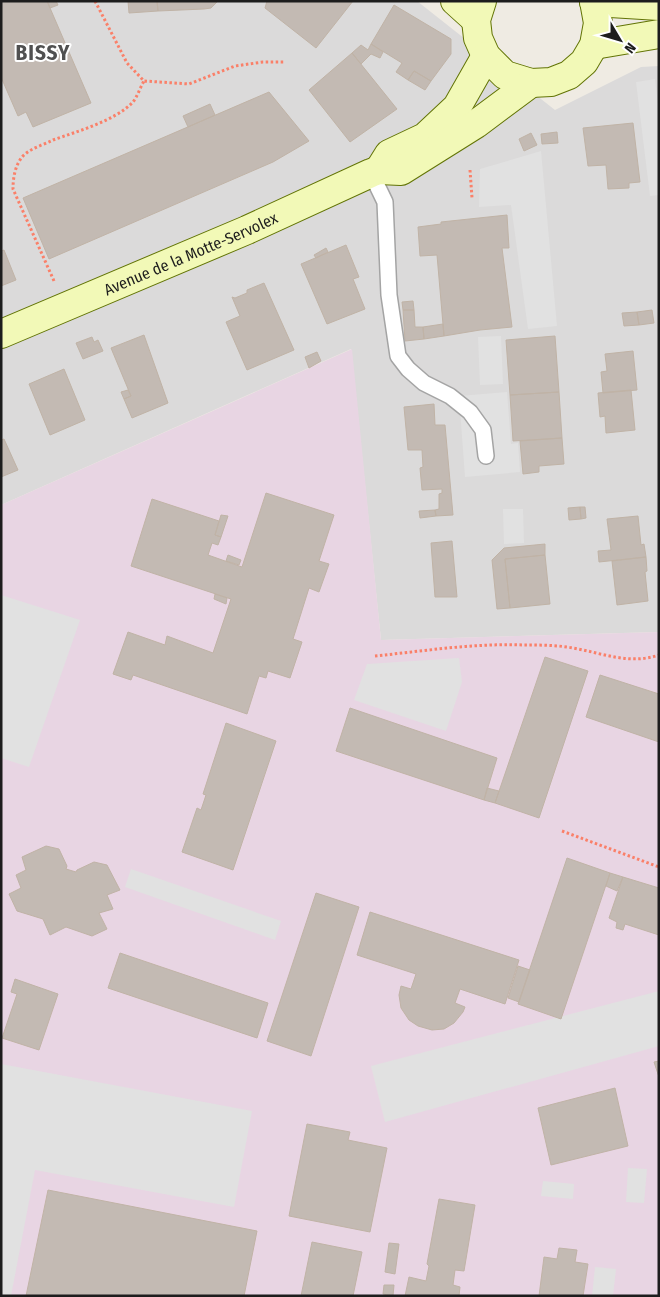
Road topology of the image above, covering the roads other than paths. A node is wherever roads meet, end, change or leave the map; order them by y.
1 (455, 1) edge
2 (594, 2) edge
3 (659, 9) edge
4 (479, 10) edge
5 (659, 34) edge
6 (594, 45) junction
7 (486, 56) junction
8 (531, 84) junction
9 (375, 171) junction
10 (1, 334) edge
11 (486, 456) dead end

1 - 4 main road
2 - 3 main road
2 - 6 main road
4 - 7 main road
5 - 6 main road
6 - 8 main road
7 - 8 main road
7 - 9 main road, Avenue de la Motte-Servolex
8 - 9 main road, Avenue de la Motte-Servolex
9 - 10 main road, Avenue de la Motte-Servolex
9 - 11 lane

